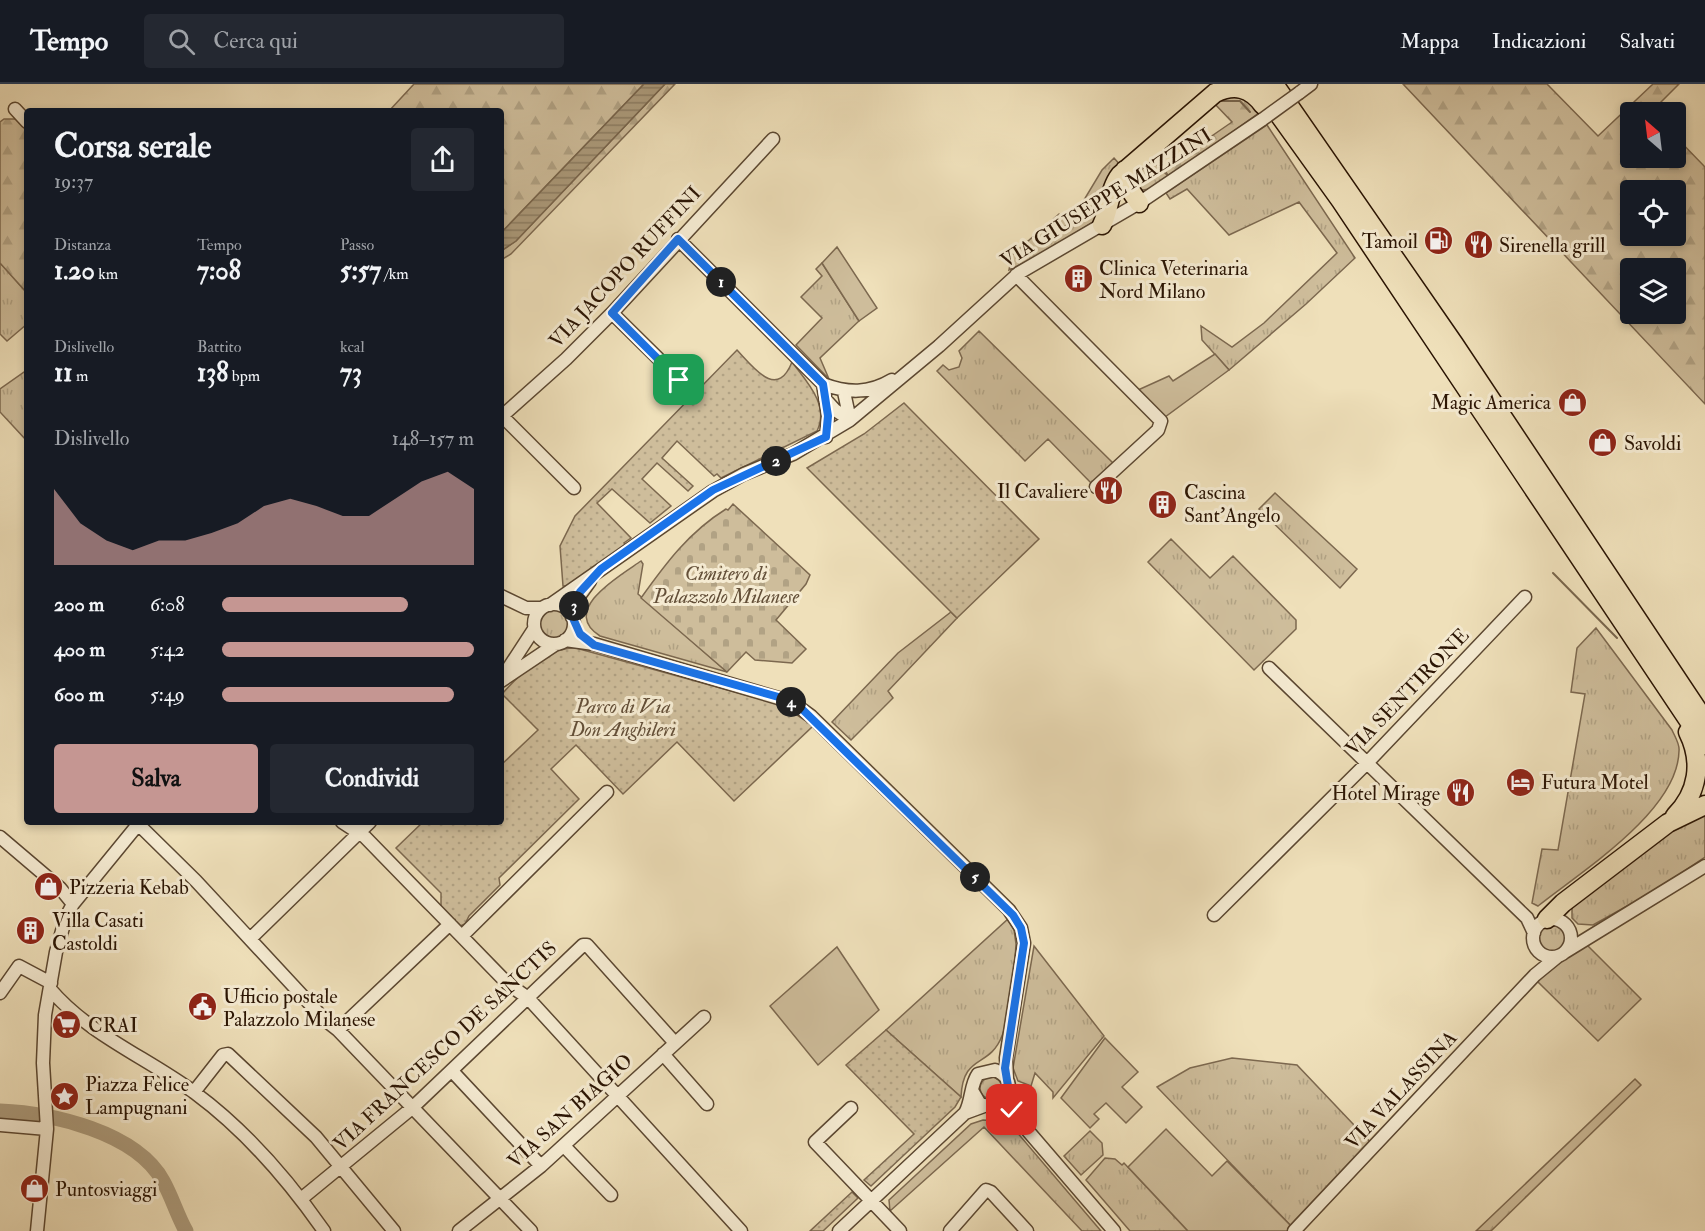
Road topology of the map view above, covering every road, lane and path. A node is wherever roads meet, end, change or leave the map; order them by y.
1 (1208, 84) edge
2 (1257, 84) edge
3 (1274, 84) edge
4 (1311, 84) edge
5 (1292, 88) edge
6 (15, 109) dead end
7 (1191, 111) junction
8 (24, 119) edge
9 (773, 139) dead end
10 (1297, 139) junction
11 (1328, 160) junction
12 (1125, 170) junction
13 (1113, 186) junction
14 (1135, 206) junction
15 (1102, 225) junction
16 (678, 239) junction
17 (1016, 275) junction
18 (612, 313) junction
19 (939, 346) junction
20 (679, 380) dead end
21 (823, 384) junction
22 (844, 392) junction
23 (824, 398) junction
24 (504, 413) edge
25 (504, 419) edge
26 (850, 420) junction
27 (826, 437) junction
28 (574, 488) dead end
29 (1096, 488) dead end
30 (601, 569) junction
31 (1525, 597) dead end
32 (504, 598) edge
33 (515, 604) junction
34 (546, 606) junction
35 (573, 620) junction
36 (534, 626) junction
37 (561, 642) junction
38 (594, 645) junction
39 (1269, 668) dead end
40 (504, 676) edge
41 (1677, 678) junction
42 (504, 679) edge
43 (1680, 706) junction
44 (1705, 706) edge
45 (1705, 721) edge
46 (1705, 745) edge
47 (1367, 763) junction
48 (607, 792) dead end
49 (1705, 805) edge
50 (1668, 823) junction
51 (137, 825) edge
52 (141, 825) edge
53 (346, 825) edge
54 (367, 825) edge
55 (358, 834) junction
56 (0, 837) edge
57 (1705, 866) edge
58 (73, 904) junction
59 (1214, 915) dead end
60 (1527, 918) junction
61 (1556, 923) junction
62 (450, 924) junction
63 (1534, 933) junction
64 (462, 936) junction
65 (1590, 936) junction
66 (250, 939) junction
67 (1538, 952) junction
68 (1561, 955) junction
69 (1535, 975) junction
70 (50, 986) junction
71 (0, 993) edge
72 (528, 998) junction
73 (704, 1017) dead end
74 (338, 1030) junction
75 (675, 1043) junction
76 (1007, 1049) junction
77 (663, 1054) junction
78 (987, 1070) junction
79 (452, 1071) junction
80 (1007, 1078) junction
81 (194, 1092) junction
82 (973, 1092) junction
83 (1009, 1092) junction
84 (617, 1095) junction
85 (707, 1104) dead end
86 (989, 1106) junction
87 (412, 1108) junction
88 (851, 1108) dead end
89 (965, 1113) junction
90 (1016, 1117) junction
91 (0, 1125) edge
92 (47, 1126) junction
93 (564, 1146) junction
94 (541, 1166) junction
95 (342, 1167) junction
96 (611, 1195) dead end
97 (301, 1199) junction
98 (500, 1199) junction
99 (871, 1200) junction
100 (37, 1231) edge
101 (324, 1231) edge
102 (394, 1231) edge
103 (459, 1231) edge
104 (531, 1231) edge
105 (741, 1231) edge
106 (839, 1231) edge
107 (900, 1231) edge
108 (950, 1231) edge
109 (1028, 1231) edge
110 (1114, 1231) edge
111 (1294, 1231) edge

1 - 7 highway
2 - 10 highway
3 - 11 highway
4 - 5 street, VIA GIUSEPPE MAZZINI
5 - 11 highway
5 - 14 street, VIA GIUSEPPE MAZZINI, bridge
6 - 8 street
7 - 10 highway
7 - 12 highway
9 - 16 street, VIA JACOPO RUFFINI
10 - 43 highway
11 - 41 highway
12 - 13 highway
12 - 14 highway
13 - 14 highway
13 - 15 highway
14 - 15 street, VIA GIUSEPPE MAZZINI
15 - 17 street, VIA GIUSEPPE MAZZINI
16 - 18 street, VIA JACOPO RUFFINI
16 - 21 street
17 - 19 street, VIA GIUSEPPE MAZZINI
17 - 29 street
18 - 20 street
18 - 24 street, VIA JACOPO RUFFINI
19 - 22 street
19 - 26 street, VIA GIUSEPPE MAZZINI
21 - 22 street
21 - 23 street
22 - 26 street
23 - 26 street
23 - 27 street
25 - 28 street
26 - 27 street, VIA GIUSEPPE MAZZINI
27 - 30 street, VIA GIUSEPPE MAZZINI
30 - 34 street, VIA GIUSEPPE MAZZINI
30 - 35 street, VIA GIUSEPPE MAZZINI
31 - 47 street, VIA SENTIRONE
32 - 33 street
33 - 34 street
33 - 36 street
34 - 35 street
34 - 36 street
35 - 37 street
35 - 38 street
36 - 37 street
36 - 40 street
37 - 38 street
37 - 42 street
38 - 76 street
39 - 47 street
41 - 44 highway
41 - 45 highway
43 - 46 highway
43 - 50 highway
47 - 59 street, VIA SENTIRONE
47 - 60 street
48 - 64 street
49 - 50 highway
50 - 61 highway
51 - 58 street
52 - 66 street
53 - 55 street
54 - 55 street
55 - 62 street
55 - 66 street
56 - 58 street
57 - 65 street, VIA VALASSINA
58 - 70 street
60 - 61 street
60 - 63 street
61 - 63 street
61 - 65 street
61 - 68 street
62 - 64 street
62 - 74 street
63 - 67 street
64 - 72 street
65 - 68 street, VIA VALASSINA
66 - 74 street
67 - 68 street
67 - 69 street
68 - 69 street, VIA VALASSINA
69 - 111 street, VIA VALASSINA
70 - 71 street
70 - 81 street
70 - 92 street
72 - 75 street, VIA FRANCESCO DE SANCTIS
72 - 79 street, VIA FRANCESCO DE SANCTIS
72 - 84 street
73 - 75 street, VIA SAN BIAGIO
74 - 87 street
75 - 77 street, VIA SAN BIAGIO
76 - 78 street
76 - 80 street
77 - 84 street, VIA SAN BIAGIO
77 - 85 street
78 - 80 street
78 - 82 street
79 - 87 street, VIA FRANCESCO DE SANCTIS
79 - 94 street
80 - 83 street
81 - 95 street
81 - 97 street
82 - 86 street
82 - 89 street
83 - 86 street
83 - 90 street
84 - 93 street, VIA SAN BIAGIO
84 - 105 street
86 - 89 street
86 - 90 street
87 - 95 street, VIA FRANCESCO DE SANCTIS
87 - 98 street
88 - 99 street
89 - 99 street
90 - 110 street
91 - 92 street
92 - 100 street
93 - 94 street, VIA SAN BIAGIO
93 - 96 street
94 - 98 street, VIA SAN BIAGIO
95 - 97 street, VIA FRANCESCO DE SANCTIS
95 - 102 street
97 - 101 street
98 - 103 street, VIA SAN BIAGIO
98 - 104 street
99 - 106 street
99 - 107 street
108 - 109 street

